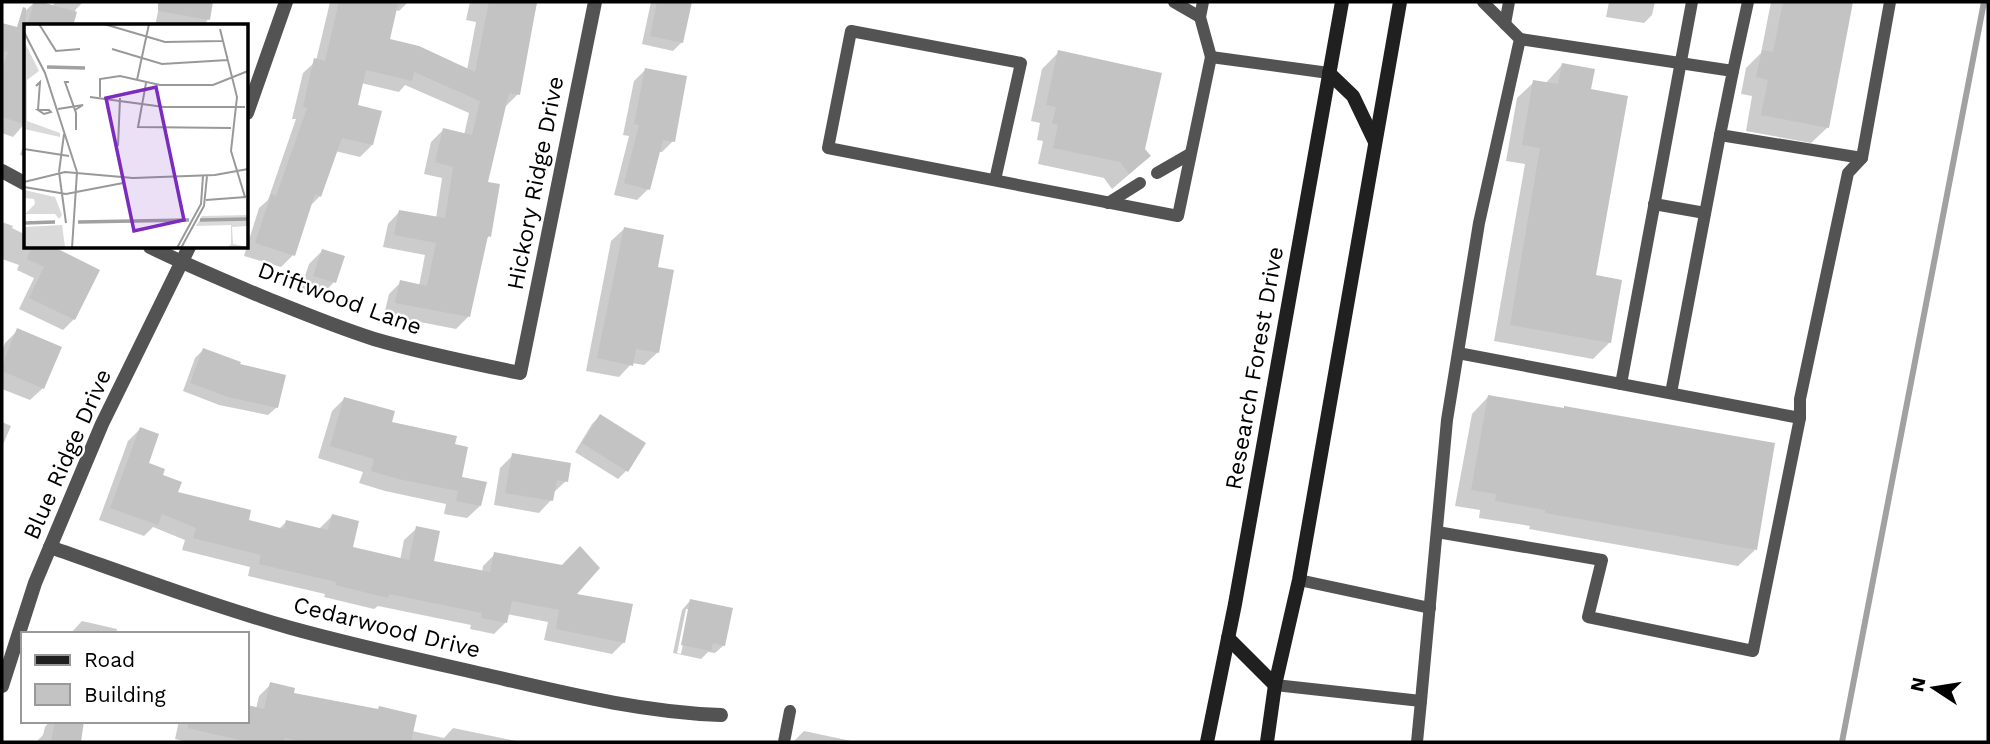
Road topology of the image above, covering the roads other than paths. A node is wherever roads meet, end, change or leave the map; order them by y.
1 (286, 2) edge
2 (595, 2) edge
3 (1174, 2) edge
4 (1203, 2) edge
5 (1342, 2) edge
6 (1400, 2) edge
7 (1483, 2) edge
8 (1508, 2) edge
9 (1692, 2) edge
10 (1748, 2) edge
11 (1890, 2) edge
12 (1200, 17) junction
13 (1505, 24) junction
14 (1520, 39) junction
15 (1210, 57) junction
16 (1680, 62) junction
17 (1733, 71) junction
18 (1329, 73) junction
19 (248, 110) edge
20 (1720, 135) junction
21 (1375, 142) junction
22 (1190, 154) junction
23 (1862, 158) junction
24 (2, 171) edge
25 (1157, 173) dead end
26 (995, 180) junction
27 (24, 183) edge
28 (1140, 183) dead end
29 (1108, 203) junction
30 (1654, 204) junction
31 (1705, 213) junction
32 (152, 248) edge
33 (189, 248) edge
34 (182, 263) junction
35 (1458, 353) junction
36 (520, 373) joint
37 (1621, 384) junction
38 (1671, 393) junction
39 (1800, 418) junction
40 (1437, 532) junction
41 (50, 547) junction
42 (1299, 580) junction
43 (1430, 608) junction
44 (1228, 638) junction
45 (1276, 685) junction
46 (2, 686) edge
47 (1421, 701) junction
48 (790, 711) dead end
49 (721, 715) dead end
50 (784, 742) edge
51 (1207, 742) edge
52 (1267, 742) edge
53 (1417, 742) edge

1 - 19 street
2 - 36 street, Hickory Ridge Drive
3 - 12 lane
4 - 12 lane
5 - 18 main road, Research Forest Drive
6 - 21 main road
7 - 13 lane
8 - 13 lane
9 - 16 lane
10 - 17 lane
11 - 23 lane
12 - 15 lane
13 - 14 lane
14 - 16 lane
14 - 35 lane
15 - 18 lane
15 - 22 lane
16 - 17 lane
16 - 30 lane
17 - 20 lane
18 - 21 main road
18 - 44 main road, Research Forest Drive
20 - 23 lane
20 - 31 lane
21 - 42 main road
22 - 25 lane
22 - 29 lane
23 - 39 lane
24 - 27 street
26 - 26 lane
26 - 29 lane
28 - 29 lane
30 - 31 lane
30 - 37 lane
31 - 38 lane
32 - 34 street, Driftwood Lane
33 - 34 street, Blue Ridge Drive
34 - 36 street, Driftwood Lane
34 - 41 street, Blue Ridge Drive
35 - 37 lane
35 - 40 lane
37 - 38 lane
38 - 39 lane
39 - 40 lane
40 - 43 lane
41 - 46 street, Blue Ridge Drive
41 - 49 street, Cedarwood Drive
42 - 43 lane
42 - 45 main road
43 - 47 lane
44 - 45 main road
44 - 51 main road, Research Forest Drive
45 - 47 lane
45 - 52 main road
47 - 53 lane
48 - 50 lane

